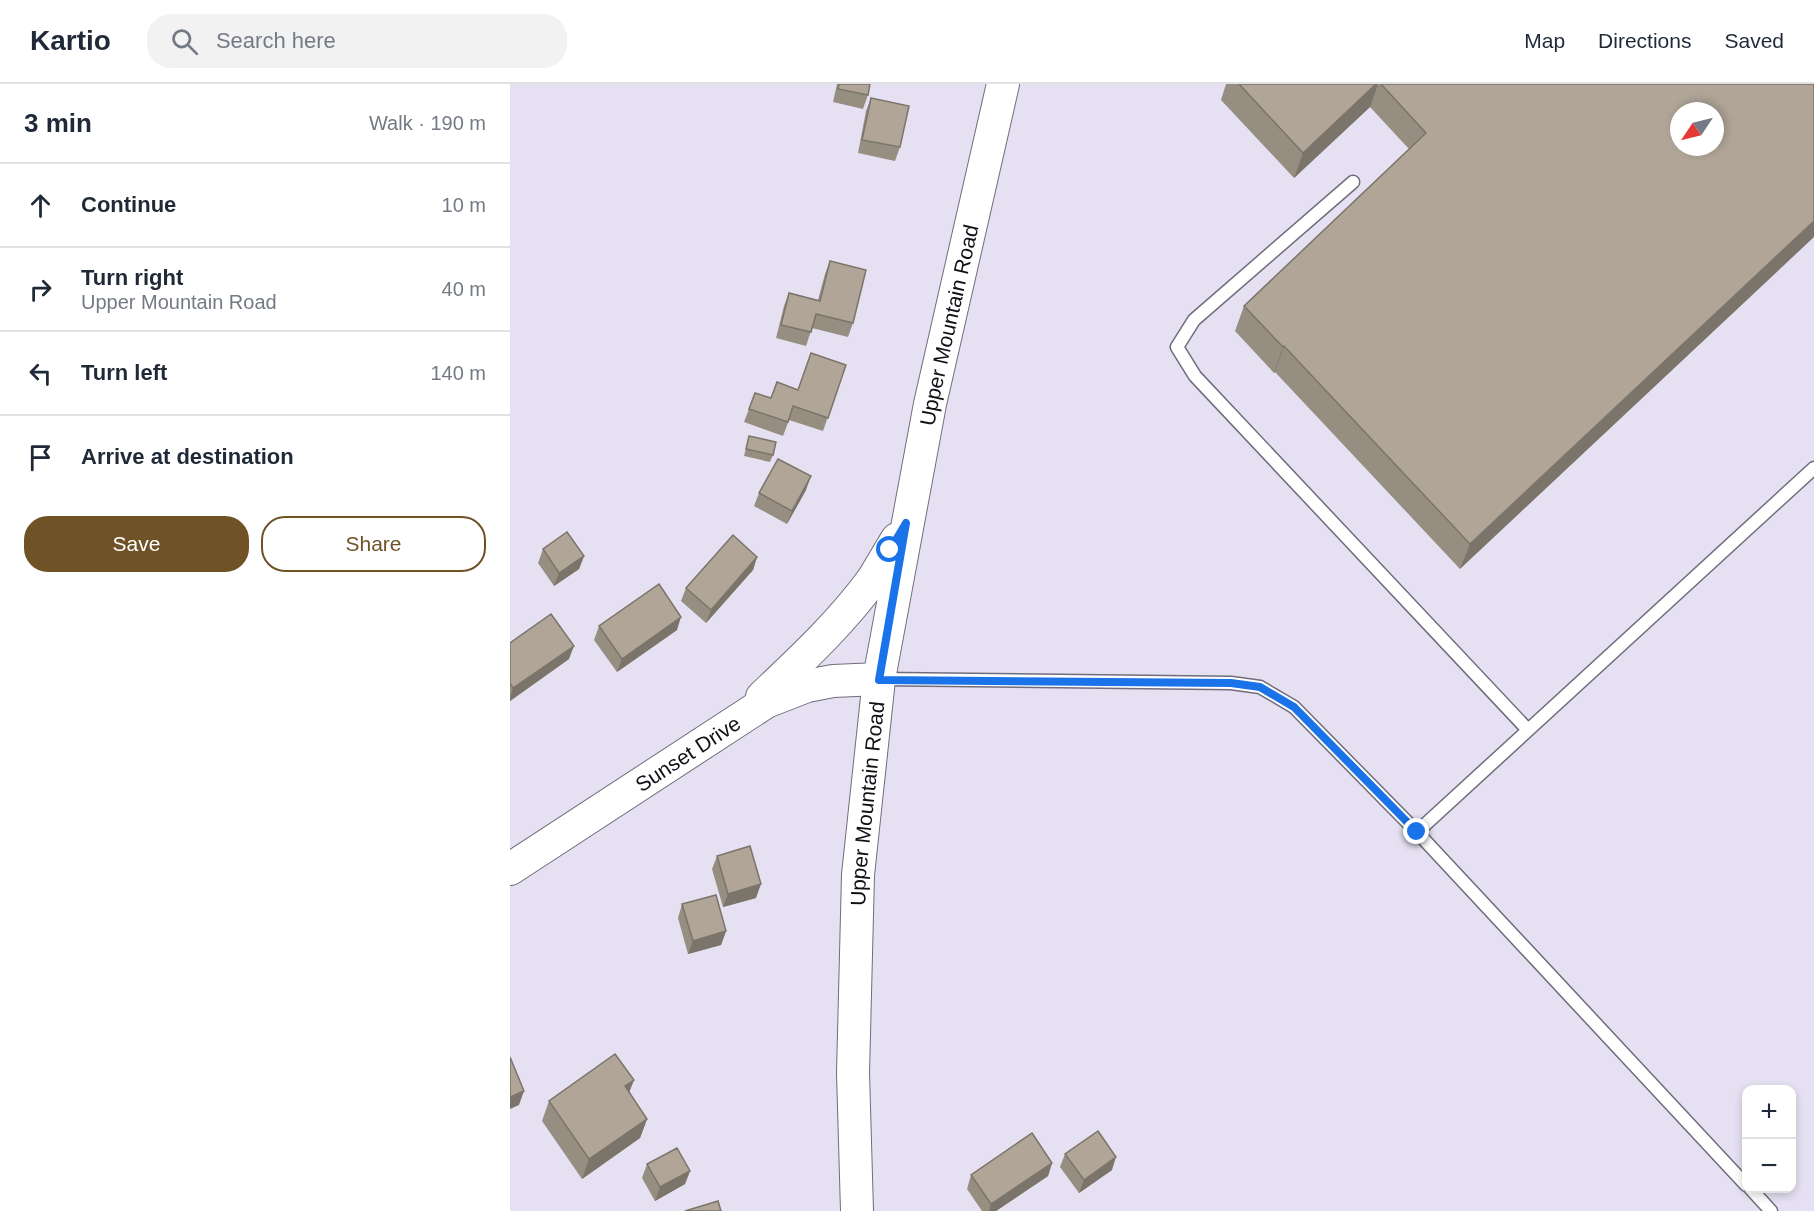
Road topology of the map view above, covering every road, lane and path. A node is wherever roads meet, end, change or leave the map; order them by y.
1 (1003, 84) edge
2 (1353, 182) dead end
3 (1814, 468) edge
4 (906, 523) junction
5 (879, 680) junction
6 (740, 718) junction
7 (1528, 730) junction
8 (1417, 832) junction
9 (510, 869) edge
10 (1742, 1181) edge
11 (1755, 1193) edge
12 (857, 1211) edge
13 (1771, 1211) edge

1 - 4 street, Upper Mountain Road
2 - 7 lane
3 - 7 lane
4 - 5 street, Upper Mountain Road
4 - 6 street
5 - 6 street, Sunset Drive
5 - 8 lane
5 - 12 street, Upper Mountain Road
6 - 9 street, Sunset Drive
7 - 8 lane
8 - 10 lane
11 - 13 lane

